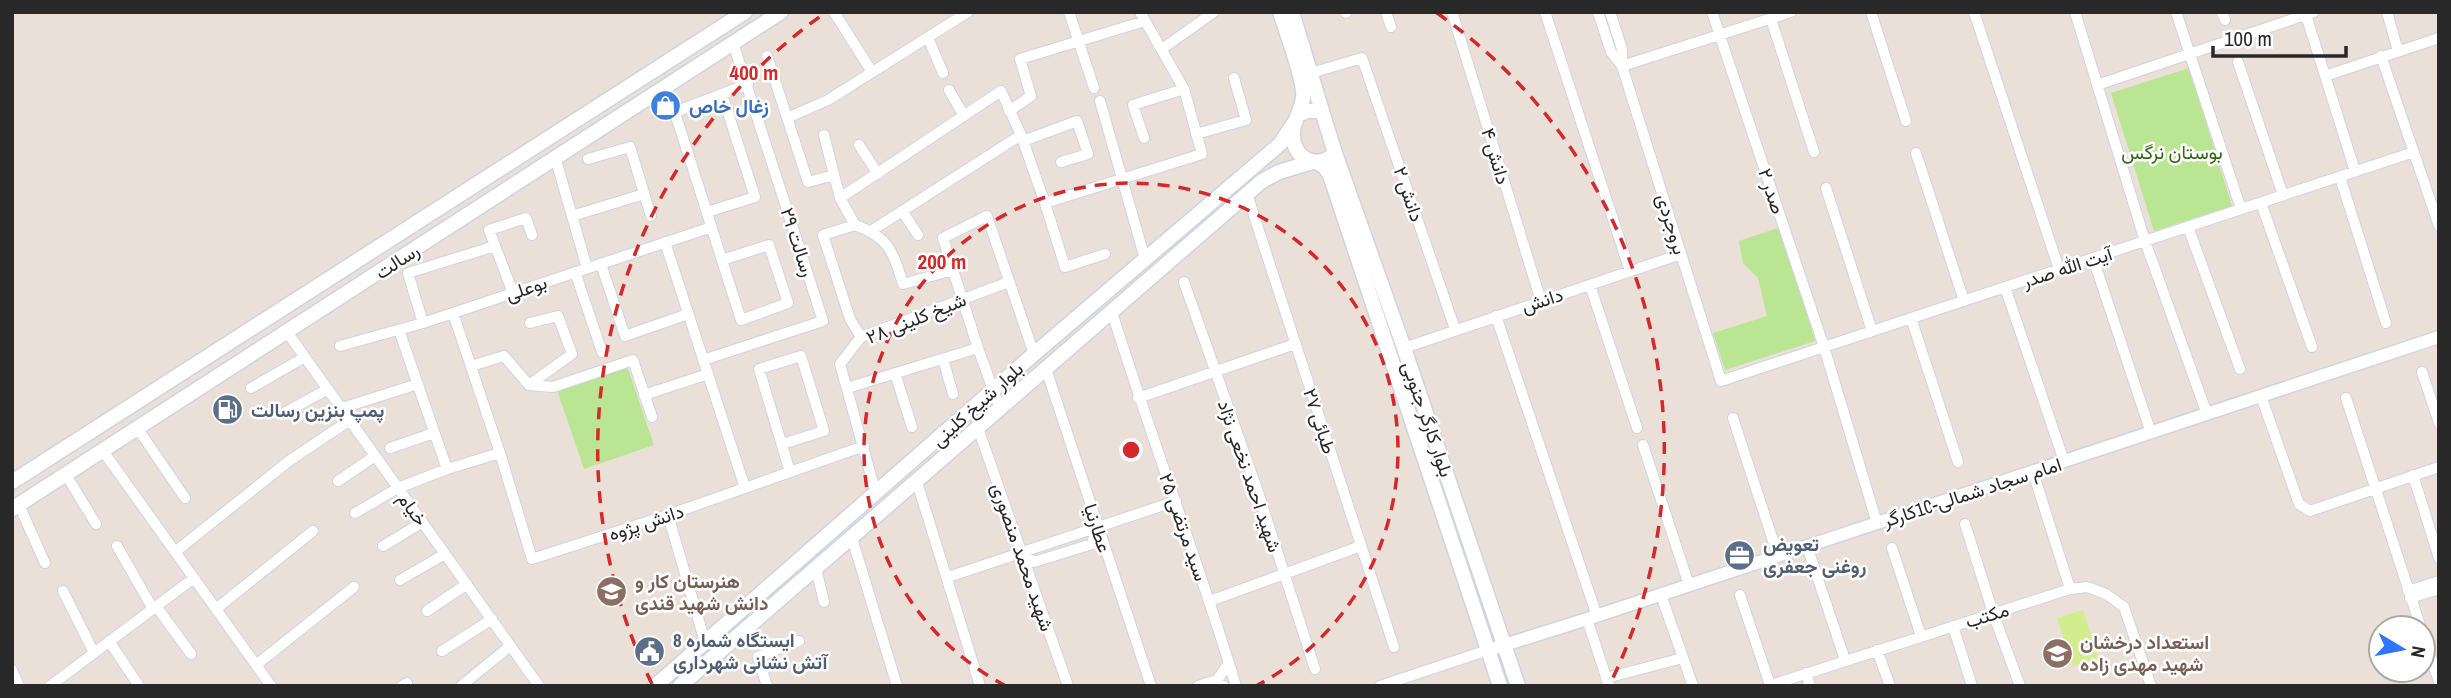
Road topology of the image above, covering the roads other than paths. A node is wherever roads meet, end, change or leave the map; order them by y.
1 (746, 12) edge
2 (781, 12) edge
3 (834, 12) edge
4 (968, 12) edge
5 (1069, 12) edge
6 (1214, 12) edge
7 (1280, 12) edge
8 (1292, 12) edge
9 (1386, 12) edge
10 (1451, 12) edge
11 (1545, 12) edge
12 (1598, 12) edge
13 (1610, 12) edge
14 (1712, 12) edge
15 (1791, 12) edge
16 (1871, 12) edge
17 (1974, 12) edge
18 (2075, 12) edge
19 (2176, 12) edge
20 (2387, 12) edge
21 (2308, 13) edge
22 (1142, 16) edge
23 (1771, 19) junction
24 (1391, 27) dead end
25 (1720, 35) junction
26 (928, 38) junction
27 (2439, 38) edge
28 (1078, 41) junction
29 (733, 43) junction
30 (1162, 49) junction
31 (2398, 51) junction
32 (2190, 55) junction
33 (767, 56) dead end
34 (2381, 56) junction
35 (2238, 62) dead end
36 (1622, 66) junction
37 (872, 72) junction
38 (943, 73) dead end
39 (1311, 73) junction
40 (2325, 76) junction
41 (1234, 78) dead end
42 (748, 84) junction
43 (2097, 85) junction
44 (666, 86) junction
45 (1094, 88) dead end
46 (1184, 89) junction
47 (949, 90) dead end
48 (722, 94) junction
49 (1100, 101) dead end
50 (1009, 111) junction
51 (1322, 111) junction
52 (675, 112) junction
53 (964, 116) junction
54 (1298, 117) junction
55 (787, 118) junction
56 (1906, 121) dead end
57 (1196, 134) junction
58 (824, 135) dead end
59 (1022, 138) junction
60 (1144, 138) dead end
61 (545, 141) junction
62 (859, 145) dead end
63 (1814, 152) dead end
64 (2414, 152) junction
65 (1335, 153) junction
66 (1916, 153) dead end
67 (1267, 154) junction
68 (555, 157) junction
69 (588, 159) dead end
70 (1061, 162) dead end
71 (1315, 162) junction
72 (1279, 172) junction
73 (2355, 172) junction
74 (878, 174) junction
75 (834, 175) junction
76 (2340, 177) junction
77 (1123, 179) junction
78 (1826, 188) dead end
79 (644, 194) junction
80 (1247, 194) junction
81 (2283, 195) junction
82 (840, 198) junction
83 (1045, 203) junction
84 (2261, 203) junction
85 (2241, 209) junction
86 (902, 211) junction
87 (707, 212) junction
88 (651, 215) dead end
89 (572, 216) junction
90 (855, 225) junction
91 (2439, 226) edge
92 (712, 227) junction
93 (2188, 227) junction
94 (871, 230) junction
95 (532, 235) dead end
96 (919, 235) dead end
97 (2145, 241) junction
98 (665, 242) junction
99 (495, 246) junction
100 (1105, 254) dead end
101 (1681, 254) junction
102 (1145, 258) junction
103 (2093, 258) junction
104 (722, 260) junction
105 (601, 264) junction
106 (587, 268) junction
107 (2059, 269) junction
108 (953, 270) junction
109 (1630, 271) junction
110 (575, 272) junction
111 (1009, 282) junction
112 (1184, 282) dead end
113 (1590, 285) junction
114 (2005, 287) junction
115 (513, 293) junction
116 (963, 299) junction
117 (1541, 301) junction
118 (1964, 301) junction
119 (1112, 312) junction
120 (453, 313) junction
121 (688, 314) junction
122 (1496, 316) junction
123 (1911, 318) junction
124 (423, 323) junction
125 (530, 323) dead end
126 (2386, 323) dead end
127 (399, 330) junction
128 (1455, 330) junction
129 (1872, 331) junction
130 (287, 332) junction
131 (861, 337) junction
132 (2439, 337) edge
133 (1295, 344) junction
134 (340, 346) dead end
135 (1824, 347) junction
136 (2312, 347) dead end
137 (978, 348) junction
138 (1404, 348) junction
139 (602, 352) dead end
140 (1034, 354) junction
141 (304, 356) junction
142 (943, 359) junction
143 (703, 360) junction
144 (471, 366) junction
145 (1046, 369) junction
146 (2240, 369) dead end
147 (1214, 372) junction
148 (2422, 372) dead end
149 (895, 373) junction
150 (708, 374) junction
151 (1721, 381) joint
152 (164, 384) junction
153 (418, 384) junction
154 (529, 385) junction
155 (251, 388) dead end
156 (847, 388) junction
157 (328, 389) junction
158 (993, 391) junction
159 (953, 394) dead end
160 (645, 395) junction
161 (2261, 396) junction
162 (1138, 398) junction
163 (2346, 398) dead end
164 (176, 404) junction
165 (342, 408) junction
166 (1000, 409) junction
167 (286, 412) dead end
168 (2207, 414) junction
169 (652, 416) dead end
170 (1734, 418) dead end
171 (350, 420) junction
172 (2439, 424) edge
173 (912, 427) dead end
174 (978, 428) junction
175 (1637, 428) dead end
176 (138, 429) junction
177 (434, 433) junction
178 (2151, 433) junction
179 (782, 444) junction
180 (1643, 445) dead end
181 (864, 446) junction
182 (390, 448) dead end
183 (103, 451) junction
184 (500, 453) junction
185 (375, 456) junction
186 (2064, 461) junction
187 (1958, 462) dead end
188 (2439, 467) edge
189 (447, 469) junction
190 (790, 472) junction
191 (2033, 472) junction
192 (66, 475) junction
193 (2413, 475) junction
194 (338, 481) dead end
195 (12, 482) edge
196 (917, 482) junction
197 (398, 488) junction
198 (745, 488) junction
199 (2376, 488) junction
200 (876, 494) junction
201 (185, 498) dead end
202 (1176, 501) junction
203 (16, 507) edge
204 (355, 513) dead end
205 (668, 515) junction
206 (423, 522) junction
207 (1877, 523) junction
208 (96, 524) dead end
209 (1965, 524) dead end
210 (1098, 527) junction
211 (313, 531) dead end
212 (852, 538) junction
213 (117, 546) dead end
214 (383, 546) dead end
215 (1361, 546) junction
216 (1807, 547) junction
217 (1892, 548) dead end
218 (175, 552) junction
219 (1020, 552) junction
220 (445, 554) junction
221 (1778, 556) junction
222 (2439, 558) edge
223 (45, 563) dead end
224 (816, 569) junction
225 (1284, 574) junction
226 (948, 576) junction
227 (194, 578) junction
228 (400, 579) dead end
229 (2439, 581) edge
230 (467, 584) junction
231 (1689, 585) junction
232 (354, 587) dead end
233 (2070, 589) junction
234 (2439, 589) edge
235 (63, 591) dead end
236 (2409, 594) junction
237 (1661, 595) junction
238 (1740, 595) dead end
239 (1210, 601) junction
240 (824, 602) dead end
241 (155, 607) junction
242 (216, 609) junction
243 (427, 611) dead end
244 (1993, 613) junction
245 (2416, 614) edge
246 (1592, 618) junction
247 (492, 619) junction
248 (1953, 626) junction
249 (1921, 636) junction
250 (109, 641) junction
251 (799, 641) dead end
252 (705, 642) junction
253 (1504, 644) junction
254 (510, 646) junction
255 (1394, 647) dead end
256 (1488, 650) junction
257 (1877, 650) junction
258 (442, 651) dead end
259 (94, 653) junction
260 (191, 654) dead end
261 (713, 657) junction
262 (1683, 658) junction
263 (1845, 660) junction
264 (1229, 663) junction
265 (256, 665) junction
266 (1315, 669) dead end
267 (12, 670) edge
268 (1806, 673) junction
269 (1210, 682) junction
270 (1405, 682) edge
271 (1608, 682) edge
272 (535, 684) edge
273 (53, 685) edge
274 (1769, 685) edge
275 (19, 686) edge
276 (139, 686) edge
277 (271, 686) edge
278 (461, 686) edge
279 (655, 686) edge
280 (680, 686) edge
281 (767, 686) edge
282 (897, 686) edge
283 (980, 686) edge
284 (1068, 686) edge
285 (1151, 686) edge
286 (1198, 686) edge
287 (1224, 686) edge
288 (1236, 686) edge
289 (1380, 686) edge
290 (1500, 686) edge
291 (1518, 686) edge
292 (1693, 686) edge
293 (1810, 686) edge
294 (1890, 686) edge
295 (1972, 686) edge
296 (2020, 686) edge
297 (2151, 686) edge

1 - 61 main road, رسالت
2 - 29 main road, رسالت
3 - 37 street
4 - 26 street
5 - 28 street
6 - 30 street
7 - 54 main road
8 - 39 main road
9 - 24 street
10 - 117 street, دانش ۴
11 - 109 street
12 - 36 street, بروجردی
13 - 36 street, بروجردی
14 - 25 street, صدر ۲
15 - 23 street
16 - 56 street
17 - 107 street
18 - 43 street
19 - 32 street
20 - 31 street
21 - 32 street
21 - 40 street
22 - 28 street
22 - 30 street
23 - 25 street
23 - 63 street
25 - 36 street
25 - 135 street, صدر ۲
26 - 37 street
26 - 38 street
27 - 31 street
28 - 45 street
28 - 50 street
29 - 42 street, رسالت ۲۹
29 - 44 main road, رسالت
30 - 46 street
31 - 34 street
32 - 43 street
32 - 85 street
33 - 55 street
34 - 40 street
34 - 64 street
35 - 81 street
36 - 101 street, بروجردی
37 - 55 street
39 - 51 main road
39 - 128 street, دانش ۲
40 - 73 street
41 - 57 street
42 - 48 street
42 - 143 street, رسالت ۲۹
43 - 97 street
44 - 52 street
44 - 68 main road, رسالت
46 - 57 street
46 - 60 street
47 - 53 street
48 - 52 street
48 - 87 street
49 - 77 street
50 - 53 street
50 - 59 street
51 - 54 main road
51 - 65 main road
52 - 87 street
53 - 74 street
54 - 67 main road, بلوار شیخ کلینی
54 - 71 main road
55 - 75 street
57 - 77 street
58 - 75 street
59 - 70 street
59 - 83 street
59 - 86 street
61 - 68 main road
61 - 152 main road, رسالت
62 - 74 street
64 - 73 street, آیت الله صدر
64 - 91 street
65 - 71 main road
65 - 138 main road, بلوار کارگر جنوبی
66 - 118 street
67 - 72 main road
67 - 102 main road, بلوار شیخ کلینی
68 - 89 street
68 - 130 main road, رسالت
69 - 79 street
71 - 72 main road, بلوار شیخ کلینی
71 - 256 main road, بلوار کارگر جنوبی
72 - 80 main road, بلوار شیخ کلینی
73 - 76 street, آیت الله صدر
74 - 82 street
75 - 82 street
76 - 81 street, آیت الله صدر
76 - 126 street
77 - 83 street
77 - 102 street
78 - 129 street
79 - 88 street
79 - 89 street
80 - 119 main road, بلوار شیخ کلینی
80 - 133 street, طبائی ۲۷
81 - 84 street, آیت الله صدر
82 - 90 street
83 - 100 street
84 - 85 street, آیت الله صدر
84 - 136 street
85 - 93 street, آیت الله صدر
86 - 94 street
86 - 96 street
87 - 92 street
89 - 106 street
90 - 94 street
90 - 131 street
92 - 98 street, بوعلی
92 - 104 street
93 - 97 street, آیت الله صدر
93 - 146 street
94 - 108 street
95 - 99 street
97 - 103 street, آیت الله صدر
97 - 168 street
98 - 105 street, بوعلی
98 - 121 street
99 - 115 street
99 - 124 street
101 - 109 street, دانش
101 - 151 street, بروجردی
102 - 140 main road, بلوار شیخ کلینی
103 - 107 street, آیت الله صدر
103 - 178 street
104 - 104 street
105 - 106 street, بوعلی
105 - 121 street
106 - 110 street, بوعلی
107 - 114 street, آیت الله صدر
108 - 111 street
108 - 116 street
109 - 113 street, دانش
110 - 115 street, بوعلی
110 - 139 street
111 - 116 street, شیخ کلینی ۲۸
111 - 140 street
112 - 147 street, شهید احمد نخعی نژاد
113 - 117 street, دانش
113 - 175 street
114 - 118 street, آیت الله صدر
114 - 186 street
115 - 120 street, بوعلی
116 - 131 street, شیخ کلینی ۲۸
116 - 137 street
117 - 122 street, دانش
118 - 123 street, آیت الله صدر
119 - 145 main road, بلوار شیخ کلینی
119 - 162 street, ۲۵ سید مرتضی
120 - 124 street, بوعلی
120 - 144 street
121 - 143 street
122 - 128 street, دانش
122 - 246 street
123 - 129 street, آیت الله صدر
123 - 187 street
124 - 127 street, بوعلی
125 - 154 street
127 - 134 street, بوعلی
127 - 153 street
128 - 138 street, دانش
129 - 135 street, آیت الله صدر
130 - 141 street, خیام
130 - 164 main road, رسالت
131 - 156 street, شیخ کلینی ۲۸
132 - 161 street, امام سجاد شمالی-10کارگر
133 - 147 street
133 - 215 street, طبائی ۲۷
135 - 151 street, آیت الله صدر
135 - 207 street, صدر ۲
137 - 142 street
137 - 158 street
138 - 253 main road, بلوار کارگر جنوبی
140 - 158 main road, بلوار شیخ کلینی
141 - 155 street
141 - 157 street, خیام
142 - 149 street
142 - 159 street
143 - 150 street
144 - 154 street
144 - 184 street
145 - 166 main road, بلوار شیخ کلینی
145 - 210 street, عطارنیا
147 - 162 street
147 - 225 street, شهید احمد نخعی نژاد
148 - 172 street
149 - 156 street
149 - 173 street
150 - 160 street
150 - 198 street
152 - 164 main road
152 - 195 main road, رسالت
153 - 165 street
153 - 177 street
154 - 160 street
156 - 181 street, شیخ کلینی ۲۸
157 - 165 street, خیام
157 - 167 street
158 - 166 street
158 - 200 main road, بلوار شیخ کلینی
160 - 169 street
161 - 168 street, امام سجاد شمالی-10کارگر
161 - 199 street
162 - 202 street, ۲۵ سید مرتضی
163 - 199 street
164 - 176 main road, رسالت
165 - 171 street, خیام
166 - 174 main road, بلوار شیخ کلینی
168 - 178 street, امام سجاد شمالی-10کارگر
170 - 221 street
171 - 185 street, خیام
171 - 218 street
174 - 196 main road, بلوار شیخ کلینی
174 - 219 street, شهید محمد منصوری
176 - 183 main road, رسالت
176 - 201 street
177 - 182 street
177 - 189 street
178 - 186 street, امام سجاد شمالی-10کارگر
179 - 179 street
179 - 190 street
180 - 231 street
181 - 190 street, دانش پژوه
181 - 200 street, شیخ کلینی ۲۸
183 - 192 main road, رسالت
183 - 218 street
184 - 189 street
184 - 205 street, دانش پژوه
185 - 194 street
185 - 197 street, خیام
186 - 191 street, امام سجاد شمالی-10کارگر
188 - 193 street
189 - 197 street
190 - 198 street, دانش پژوه
191 - 207 street, امام سجاد شمالی-10کارگر
191 - 233 street
192 - 203 main road, رسالت
192 - 208 street
193 - 199 street
193 - 222 street
196 - 212 main road, بلوار شیخ کلینی
196 - 226 street
197 - 204 street
197 - 206 street, خیام
198 - 205 street, دانش پژوه
199 - 236 street
200 - 252 main road, بلوار شیخ کلینی
202 - 210 street
202 - 239 street, ۲۵ سید مرتضی
203 - 223 street
205 - 252 street
206 - 214 street
206 - 220 street, خیام
207 - 216 street, امام سجاد شمالی-10کارگر
209 - 244 street
210 - 219 street
210 - 219 street
210 - 285 street, عطارنیا
211 - 242 street
212 - 224 main road, بلوار شیخ کلینی
212 - 282 street
213 - 241 street
215 - 225 street
215 - 255 street, طبائی ۲۷
216 - 221 street, امام سجاد شمالی-10کارگر
216 - 263 street
217 - 249 street
218 - 227 street
219 - 226 street
219 - 284 street, شهید محمد منصوری
220 - 228 street
220 - 230 street, خیام
221 - 231 street, امام سجاد شمالی-10کارگر
224 - 240 street
224 - 261 main road, بلوار شیخ کلینی
225 - 239 street
225 - 266 street, شهید احمد نخعی نژاد
226 - 283 street
227 - 241 street
227 - 242 street
229 - 236 street
230 - 243 street
230 - 247 street, خیام
231 - 237 street, امام سجاد شمالی-10کارگر
232 - 265 street
233 - 244 street, مکتب
233 - 297 street, مکتب
234 - 236 street
235 - 259 street
236 - 245 street
237 - 246 street, امام سجاد شمالی-10کارگر
237 - 262 street
238 - 274 street
239 - 264 street, ۲۵ سید مرتضی
241 - 250 street
241 - 260 street
242 - 265 street
244 - 248 street, مکتب
244 - 296 street
246 - 253 street, امام سجاد شمالی-10کارگر
246 - 271 street
247 - 254 street, خیام
247 - 258 street
248 - 249 street, مکتب
248 - 295 street
249 - 257 street, مکتب
250 - 259 street
250 - 276 street
251 - 281 street
252 - 261 main road
252 - 279 main road, بلوار شیخ کلینی
253 - 256 street, امام سجاد شمالی-10کارگر
253 - 291 main road, بلوار کارگر جنوبی
254 - 272 street, خیام
254 - 278 street
256 - 270 street
256 - 290 main road, بلوار کارگر جنوبی
257 - 263 street, مکتب
257 - 294 street
259 - 273 street
261 - 280 main road, بلوار شیخ کلینی
262 - 271 street
262 - 292 street
263 - 268 street, مکتب
264 - 269 street
264 - 288 street, ۲۵ سید مرتضی
265 - 277 street
267 - 275 street
268 - 274 street, مکتب
268 - 293 street
269 - 286 street
269 - 287 street
270 - 289 street

